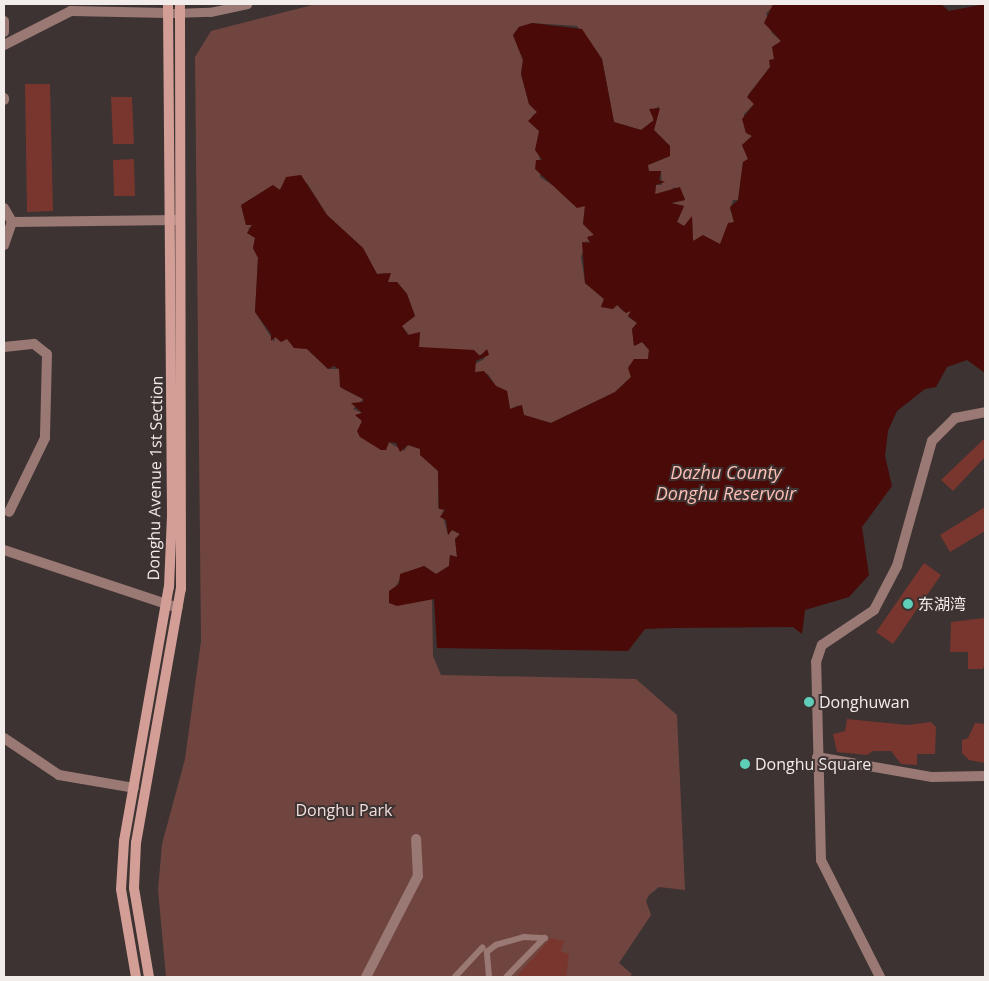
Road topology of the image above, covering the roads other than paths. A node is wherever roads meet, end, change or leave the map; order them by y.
1 (247, 4) edge
2 (168, 8) edge
3 (180, 8) edge
4 (4, 21) edge
5 (4, 32) edge
6 (4, 45) edge
7 (4, 208) edge
8 (170, 220) junction
9 (181, 220) junction
10 (12, 222) junction
11 (4, 245) edge
12 (4, 348) edge
13 (985, 412) edge
14 (9, 512) dead end
15 (4, 550) edge
16 (166, 604) junction
17 (178, 608) junction
18 (4, 738) edge
19 (817, 756) junction
20 (985, 776) edge
21 (134, 788) junction
22 (416, 839) dead end
23 (482, 948) dead end
24 (136, 977) edge
25 (149, 977) edge
26 (366, 977) edge
27 (455, 977) edge
28 (489, 977) edge
29 (507, 977) edge
30 (880, 977) edge

1 - 3 street
2 - 3 street
2 - 6 street
2 - 8 main road, Donghu Avenue 1st Section
3 - 9 main road, Donghu Avenue 1st Section
4 - 5 street
7 - 10 street
8 - 9 street
8 - 10 street
8 - 16 main road, Donghu Avenue 1st Section
9 - 17 main road, Donghu Avenue 1st Section
10 - 11 street
12 - 14 street
13 - 19 street
15 - 16 street
16 - 17 street
16 - 21 main road, Donghu Avenue 1st Section
17 - 25 main road, Donghu Avenue 1st Section
18 - 21 street
19 - 20 street
19 - 30 street
21 - 24 main road, Donghu Avenue 1st Section
22 - 26 street
23 - 27 lane
28 - 29 lane

